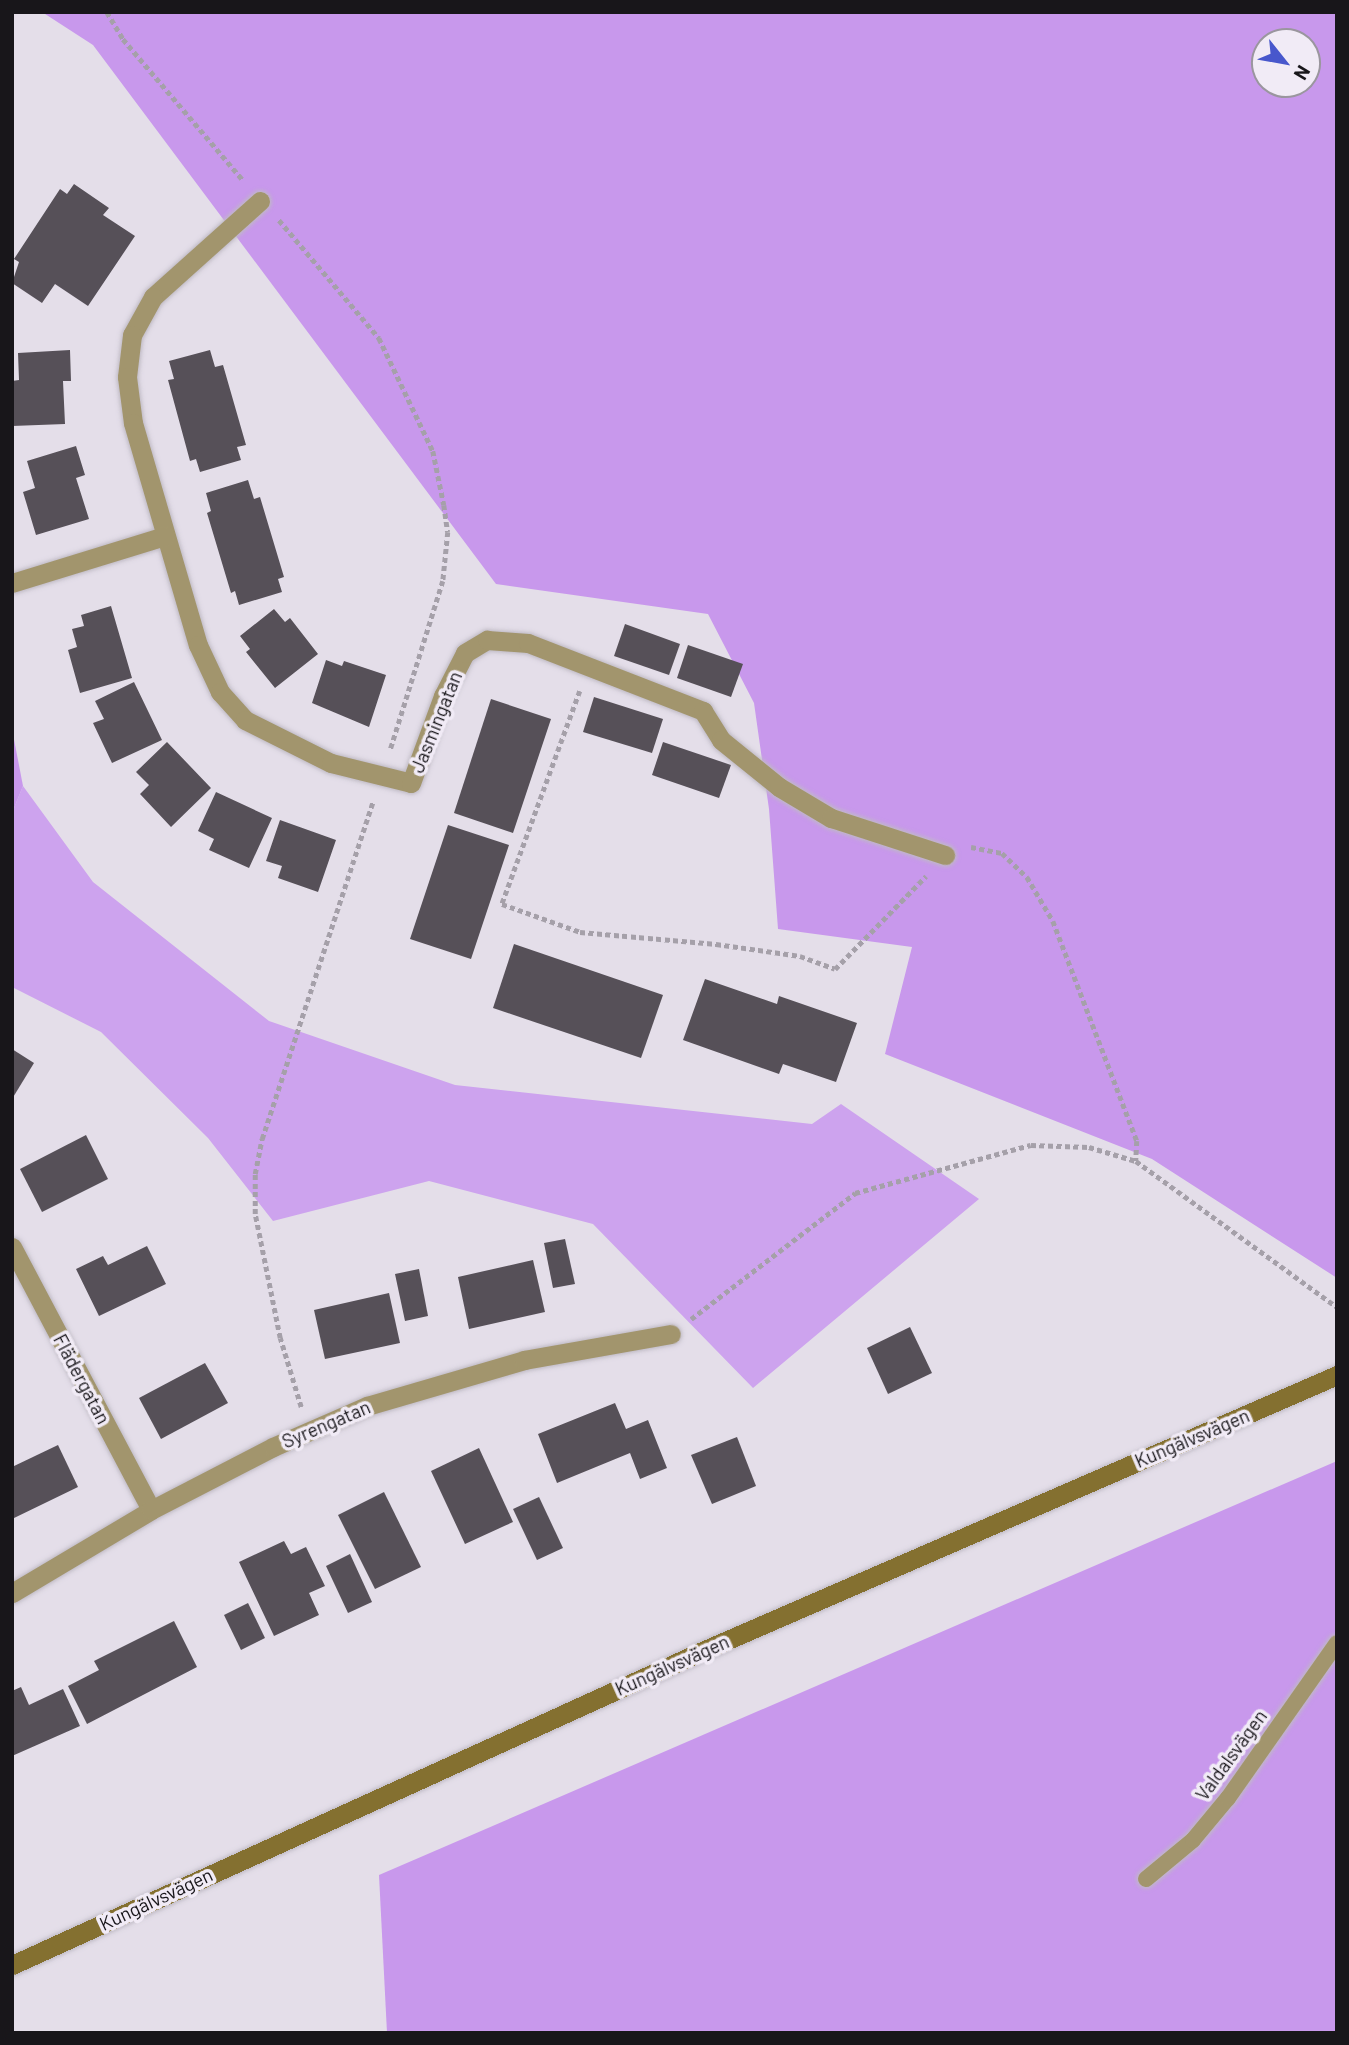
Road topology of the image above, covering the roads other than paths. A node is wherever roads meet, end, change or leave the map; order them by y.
1 (260, 201) road end
2 (165, 536) junction
3 (12, 583) edge
4 (945, 855) road end
5 (12, 1247) edge
6 (671, 1334) road end
7 (1337, 1375) edge
8 (151, 1510) junction
9 (12, 1593) edge
10 (1337, 1643) edge
11 (1146, 1879) dead end
12 (12, 1965) edge

1 - 2 street, Jasmingatan
2 - 3 street
2 - 4 street, Jasmingatan
5 - 8 street, Flädergatan
6 - 8 street, Syrengatan
7 - 12 main road, Kungälvsvägen
8 - 9 street, Syrengatan
10 - 11 lane, Valdalsvägen

